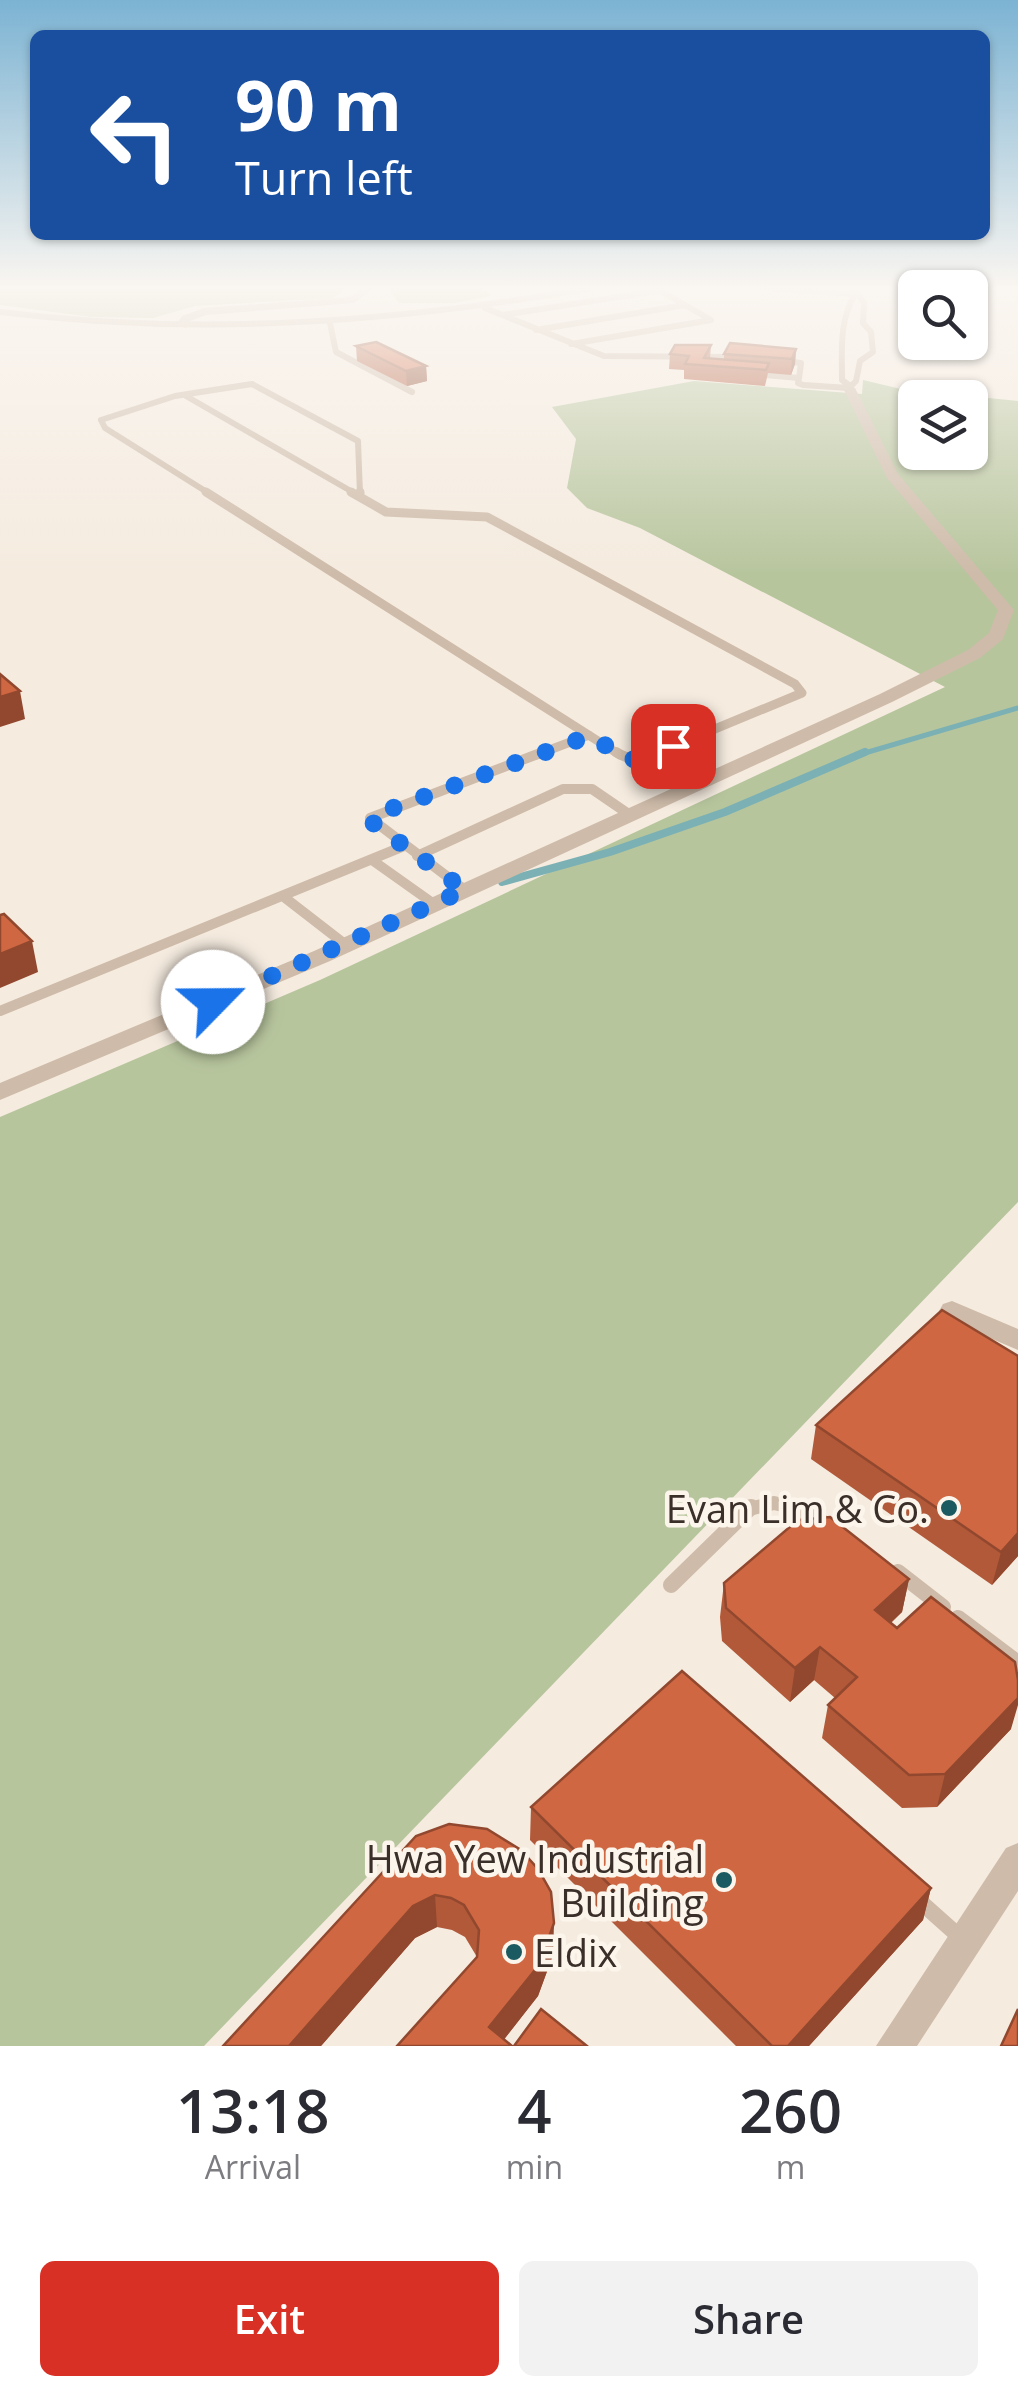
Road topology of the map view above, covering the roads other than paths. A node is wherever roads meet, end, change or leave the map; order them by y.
1 (236, 383) edge
2 (245, 383) edge
3 (396, 383) edge
4 (799, 383) edge
5 (846, 383) edge
6 (853, 383) edge
7 (849, 386) junction
8 (412, 392) dead end
9 (186, 396) junction
10 (360, 496) junction
11 (589, 736) junction
12 (630, 814) junction
13 (404, 846) junction
14 (417, 856) junction
15 (372, 860) junction
16 (465, 890) junction
17 (284, 897) junction
18 (434, 904) junction
19 (346, 944) junction
20 (0, 1011) edge
21 (0, 1092) edge
22 (952, 1311) edge
23 (1018, 1340) edge
24 (838, 1531) edge
25 (881, 1560) edge
26 (671, 1586) dead end
27 (1018, 1664) edge
28 (1018, 1860) edge
29 (906, 1889) edge
30 (964, 1941) junction
31 (895, 2046) edge

1 - 9 lane
2 - 10 lane
3 - 8 lane
4 - 7 lane
5 - 7 lane
6 - 7 lane
7 - 12 street
9 - 10 lane
9 - 11 lane
10 - 11 lane
11 - 13 lane
12 - 14 lane
12 - 16 street
13 - 14 lane
13 - 15 lane
14 - 16 lane
15 - 17 lane
15 - 18 lane
16 - 18 street
17 - 19 lane
17 - 20 lane
18 - 19 street
19 - 21 street
22 - 23 street
24 - 26 lane
25 - 27 lane
28 - 30 street
29 - 30 lane
30 - 31 street

